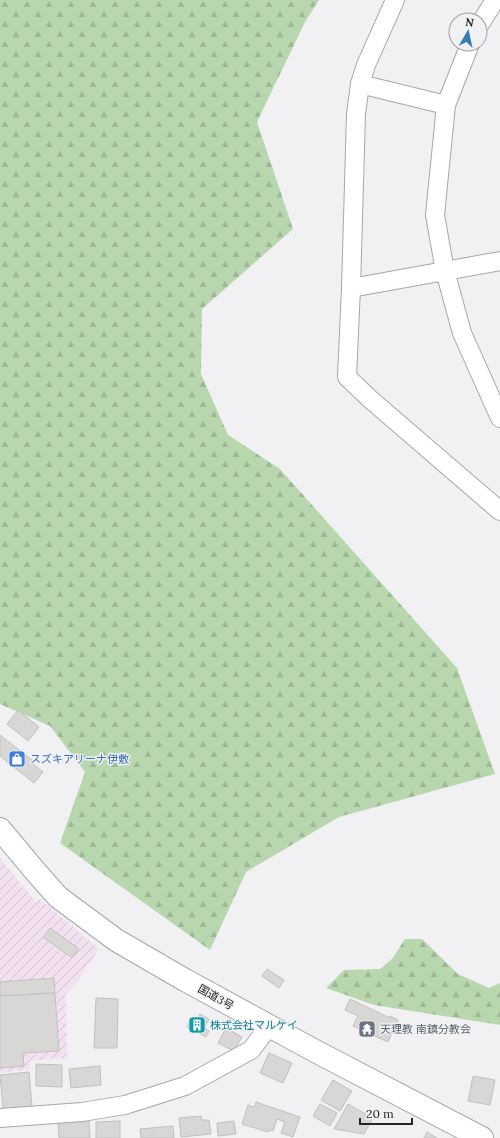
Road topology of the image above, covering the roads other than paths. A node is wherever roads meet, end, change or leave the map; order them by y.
1 (395, 0) edge
2 (495, 0) edge
3 (488, 12) edge
4 (467, 52) edge
5 (360, 84) junction
6 (446, 105) junction
7 (500, 261) edge
8 (445, 271) junction
9 (351, 288) junction
10 (500, 418) edge
11 (500, 511) edge
12 (0, 829) edge
13 (269, 1026) junction
14 (0, 1118) edge
15 (482, 1138) edge

1 - 5 street
2 - 3 street
4 - 6 street
5 - 6 street
5 - 9 street
6 - 8 street
7 - 8 street
8 - 9 street
8 - 10 street
9 - 11 street
12 - 13 highway, 国道3号
13 - 14 street
13 - 15 highway, 国道3号

